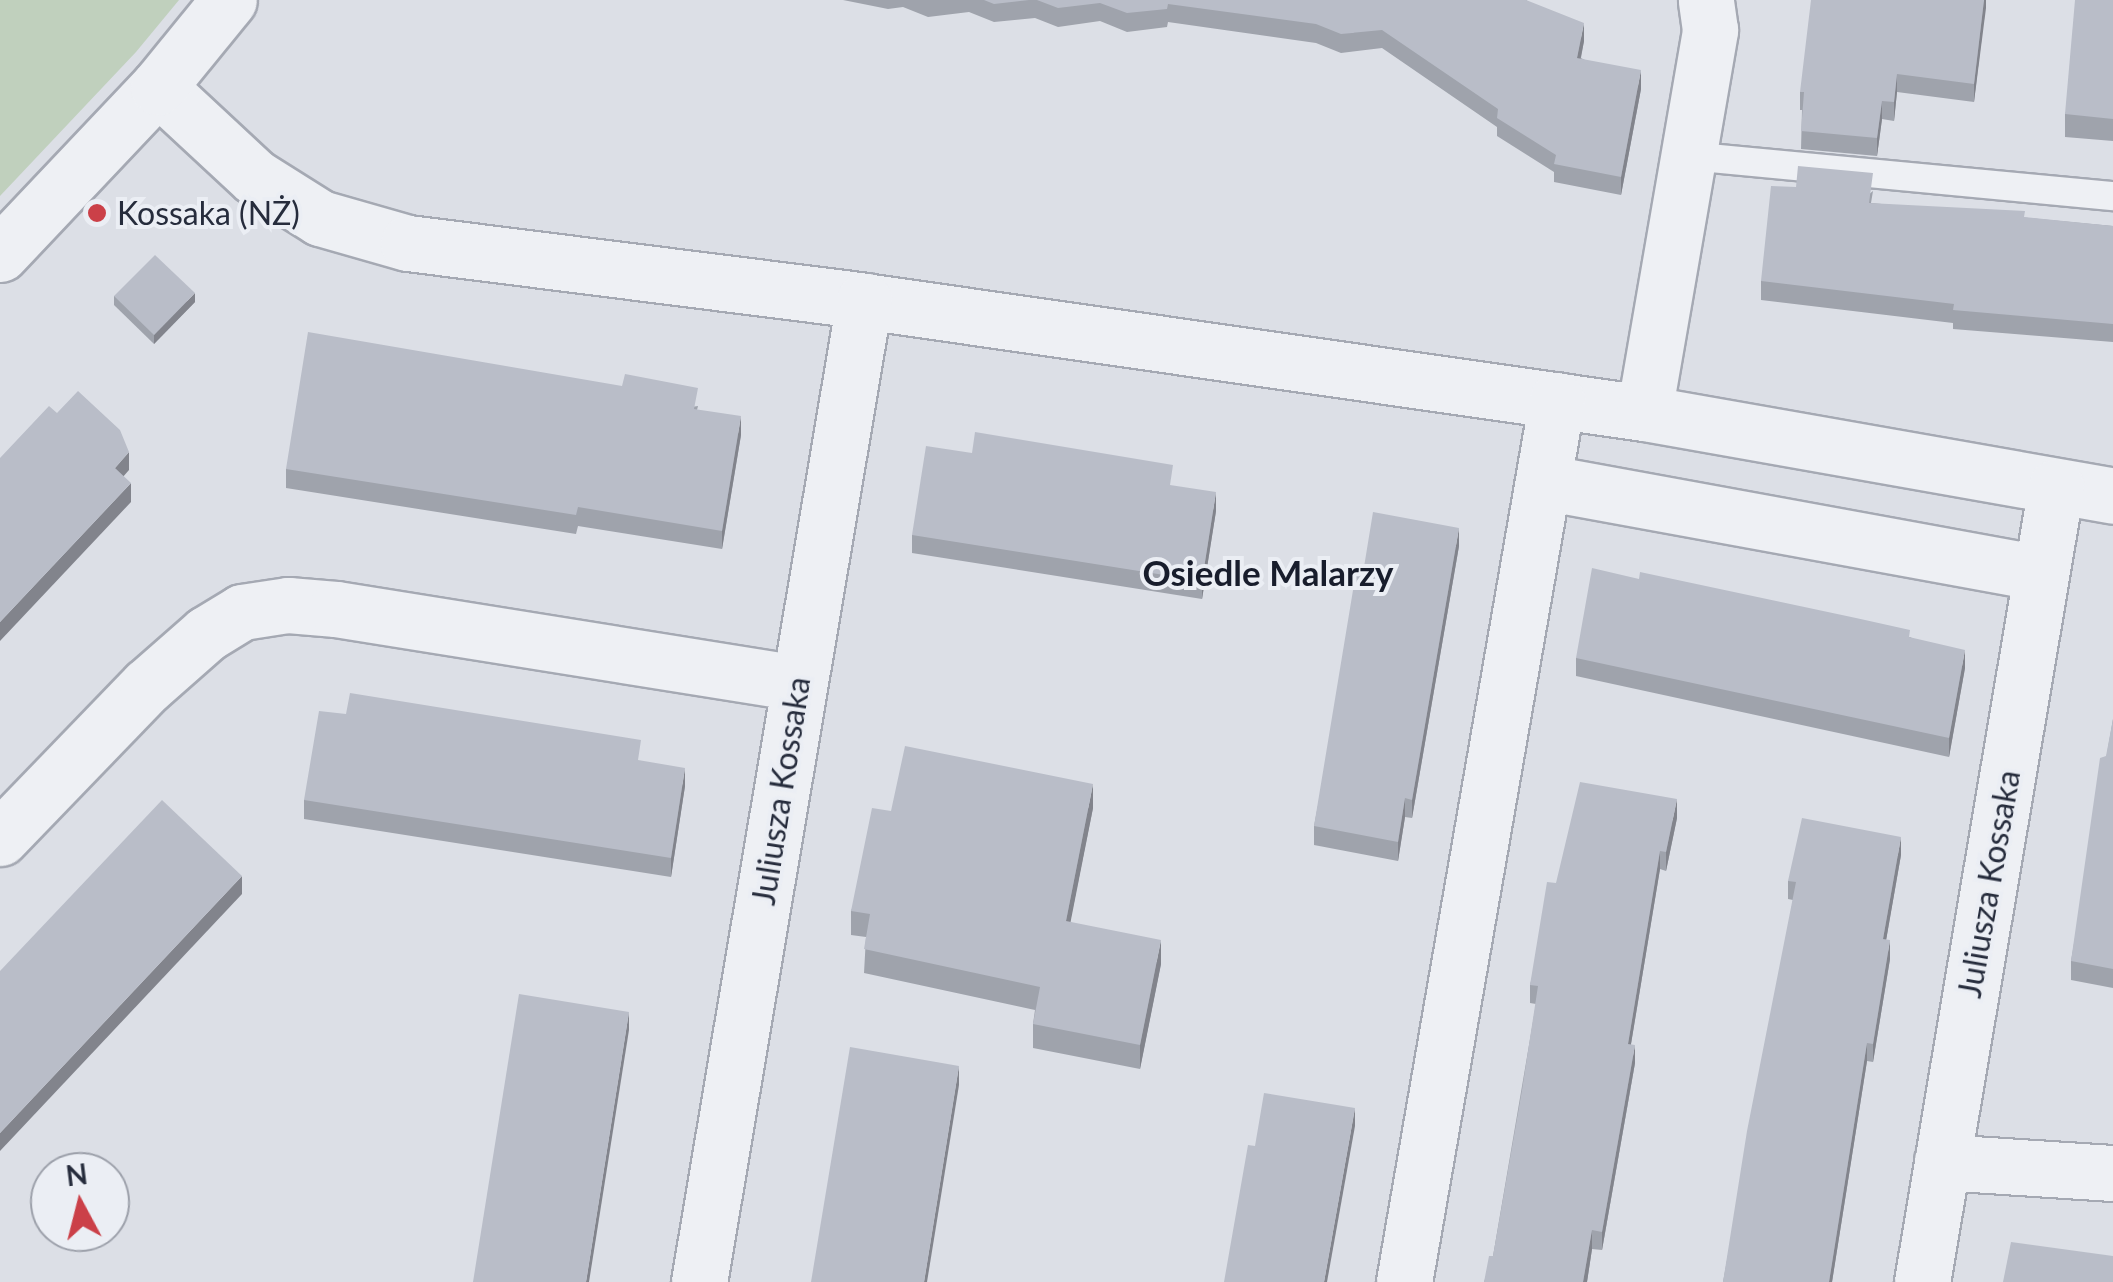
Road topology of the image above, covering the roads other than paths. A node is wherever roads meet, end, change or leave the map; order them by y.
1 (230, 0) edge
2 (1706, 0) edge
3 (158, 86) junction
4 (1688, 156) junction
5 (2113, 196) edge
6 (0, 254) edge
7 (864, 301) junction
8 (1558, 400) junction
9 (1644, 412) junction
10 (1543, 482) junction
11 (2056, 486) junction
12 (2113, 496) edge
13 (2041, 573) junction
14 (799, 683) junction
15 (0, 838) edge
16 (1942, 1162) junction
17 (2113, 1173) edge
18 (699, 1282) edge
19 (1404, 1282) edge
20 (1922, 1282) edge

1 - 3 street
2 - 4 street
3 - 6 street
3 - 7 street
4 - 5 lane
4 - 9 street
7 - 8 street
7 - 14 street, Juliusza Kossaka
8 - 9 street
8 - 10 street
9 - 11 street
10 - 13 street
10 - 19 street
11 - 12 street
11 - 13 street, Juliusza Kossaka
13 - 16 street, Juliusza Kossaka
14 - 15 street
14 - 18 street, Juliusza Kossaka
16 - 17 street
16 - 20 street, Juliusza Kossaka

